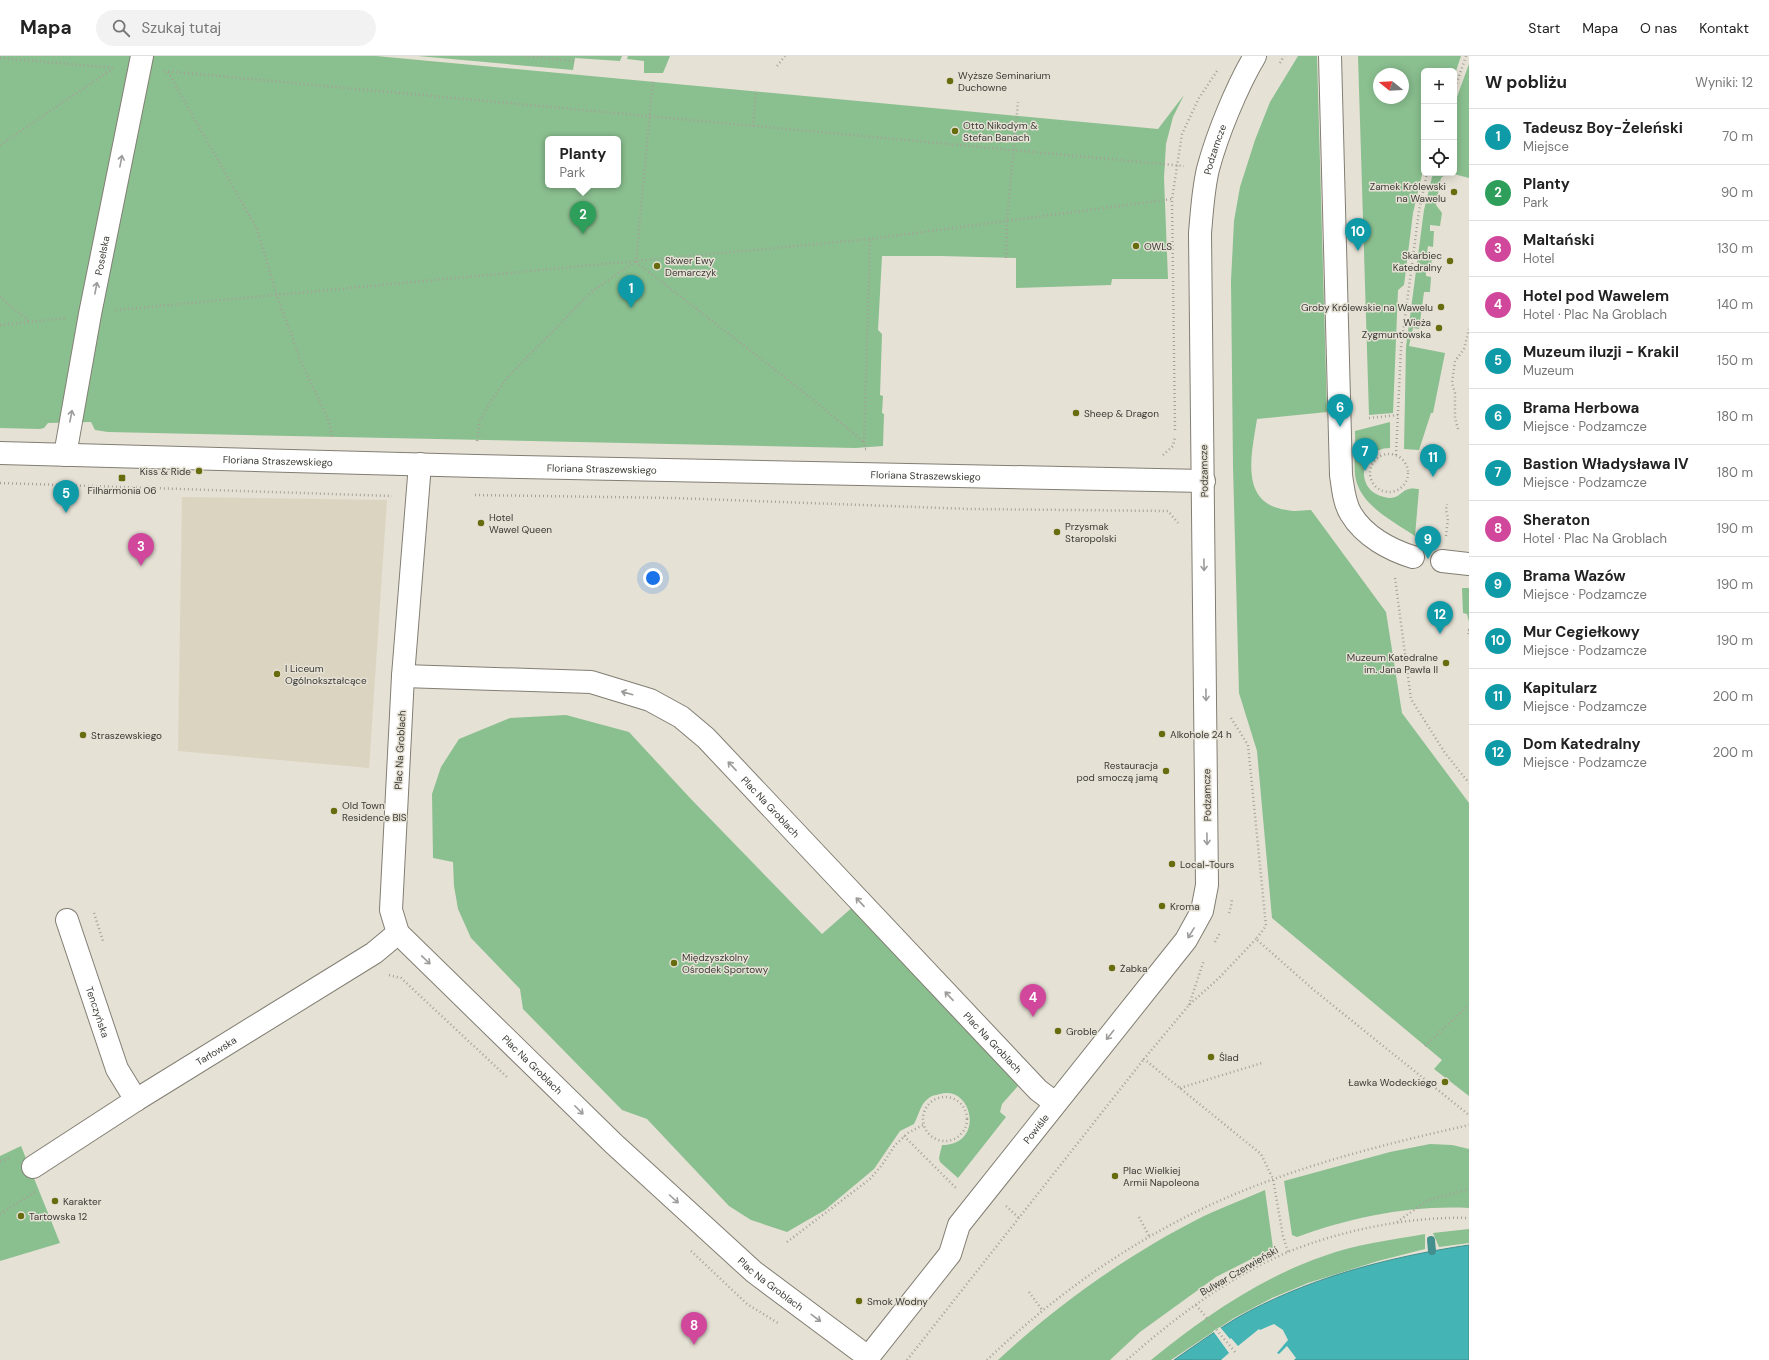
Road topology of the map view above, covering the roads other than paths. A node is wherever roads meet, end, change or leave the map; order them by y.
1 (1255, 56) edge
2 (1330, 56) edge
3 (140, 63) edge
4 (0, 453) edge
5 (65, 454) junction
6 (420, 464) junction
7 (1204, 481) junction
8 (1444, 552) road end
9 (1413, 557) dead end
10 (1469, 564) edge
11 (404, 676) junction
12 (1206, 897) joint
13 (67, 920) dead end
14 (398, 932) junction
15 (136, 1100) junction
16 (1055, 1103) junction
17 (33, 1167) dead end
18 (867, 1359) edge

1 - 7 street, Podzamcze
2 - 9 street
5 -> 3 street, Poselska
4 - 5 street, Floriana Straszewskiego
5 - 6 street, Floriana Straszewskiego
6 - 7 street, Floriana Straszewskiego
6 - 11 street, Plac Na Groblach
7 -> 12 street, Podzamcze
8 - 10 street
11 - 14 street, Plac Na Groblach
16 -> 11 street, Plac Na Groblach
12 -> 16 street, Powiśle
13 - 15 street, Tenczyńska
14 - 15 street, Tarłowska
14 -> 18 street, Plac Na Groblach
15 - 17 street, Tarłowska
16 - 18 street, Powiśle

